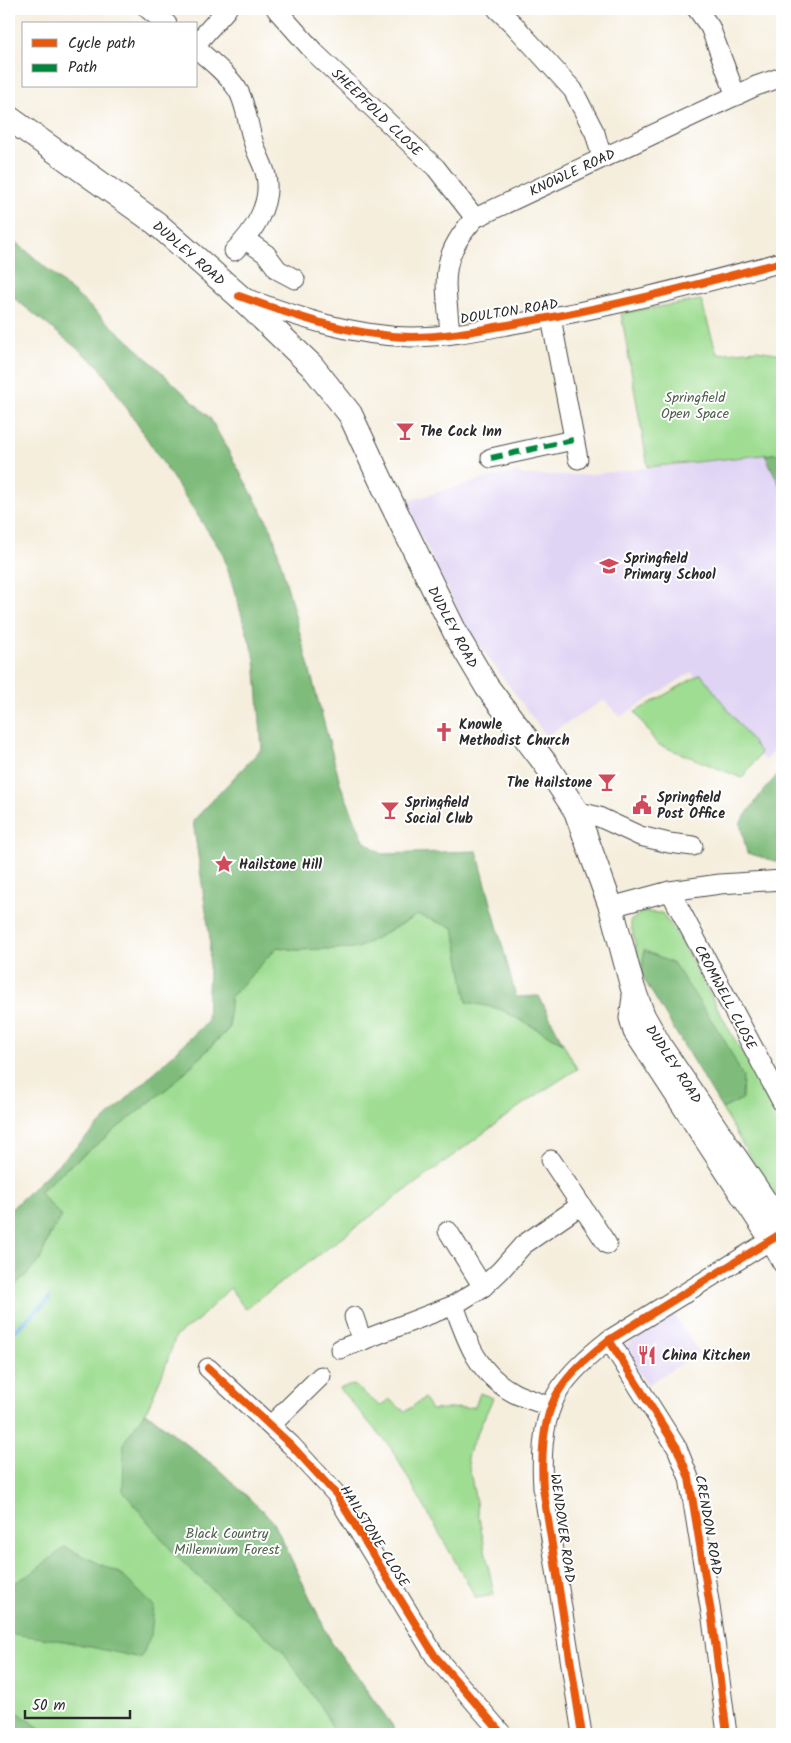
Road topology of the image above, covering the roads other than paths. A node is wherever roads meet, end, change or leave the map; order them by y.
1 (148, 9) edge
2 (227, 9) edge
3 (276, 9) edge
4 (497, 9) edge
5 (697, 9) edge
6 (164, 22) edge
7 (198, 44) edge
8 (198, 48) edge
9 (782, 77) edge
10 (736, 96) junction
11 (9, 118) edge
12 (602, 158) junction
13 (475, 218) junction
14 (782, 262) edge
15 (295, 279) dead end
16 (239, 296) junction
17 (551, 318) junction
18 (450, 334) junction
19 (573, 440) junction
20 (491, 458) dead end
21 (578, 459) dead end
22 (576, 811) junction
23 (693, 846) dead end
24 (782, 880) edge
25 (670, 891) junction
26 (611, 907) junction
27 (782, 1102) edge
28 (551, 1160) dead end
29 (581, 1206) junction
30 (448, 1230) dead end
31 (778, 1234) edge
32 (607, 1244) dead end
33 (782, 1263) edge
34 (483, 1287) junction
35 (454, 1305) junction
36 (354, 1317) dead end
37 (609, 1340) junction
38 (362, 1341) junction
39 (340, 1349) dead end
40 (208, 1368) dead end
41 (321, 1376) dead end
42 (551, 1407) junction
43 (271, 1425) junction
44 (502, 1734) edge
45 (582, 1734) edge
46 (726, 1734) edge

1 - 6 street
2 - 7 street
3 - 13 street, SHEEPFOLD CLOSE
4 - 12 street
5 - 10 street
8 - 15 street
9 - 10 street, KNOWLE ROAD
10 - 12 street, KNOWLE ROAD
11 - 16 main road, DUDLEY ROAD
12 - 13 street, KNOWLE ROAD
13 - 18 street, KNOWLE ROAD
14 - 17 street, DOULTON ROAD
16 - 18 street, DOULTON ROAD
16 - 22 main road, DUDLEY ROAD
17 - 18 street, DOULTON ROAD
17 - 19 street
19 - 20 street
19 - 21 street
22 - 23 street
22 - 26 main road, DUDLEY ROAD
24 - 25 street
25 - 26 street
25 - 27 street, CROMWELL CLOSE
26 - 31 main road, DUDLEY ROAD
28 - 29 street
29 - 32 street
29 - 34 street
30 - 34 street
31 - 33 street
31 - 37 street, WENDOVER ROAD
34 - 35 street
35 - 38 street
35 - 42 street
36 - 38 street
37 - 42 street, WENDOVER ROAD
37 - 46 street, CRENDON ROAD
38 - 39 street
40 - 43 street, HAILSTONE CLOSE
41 - 43 street
42 - 45 street, WENDOVER ROAD
43 - 44 street, HAILSTONE CLOSE

